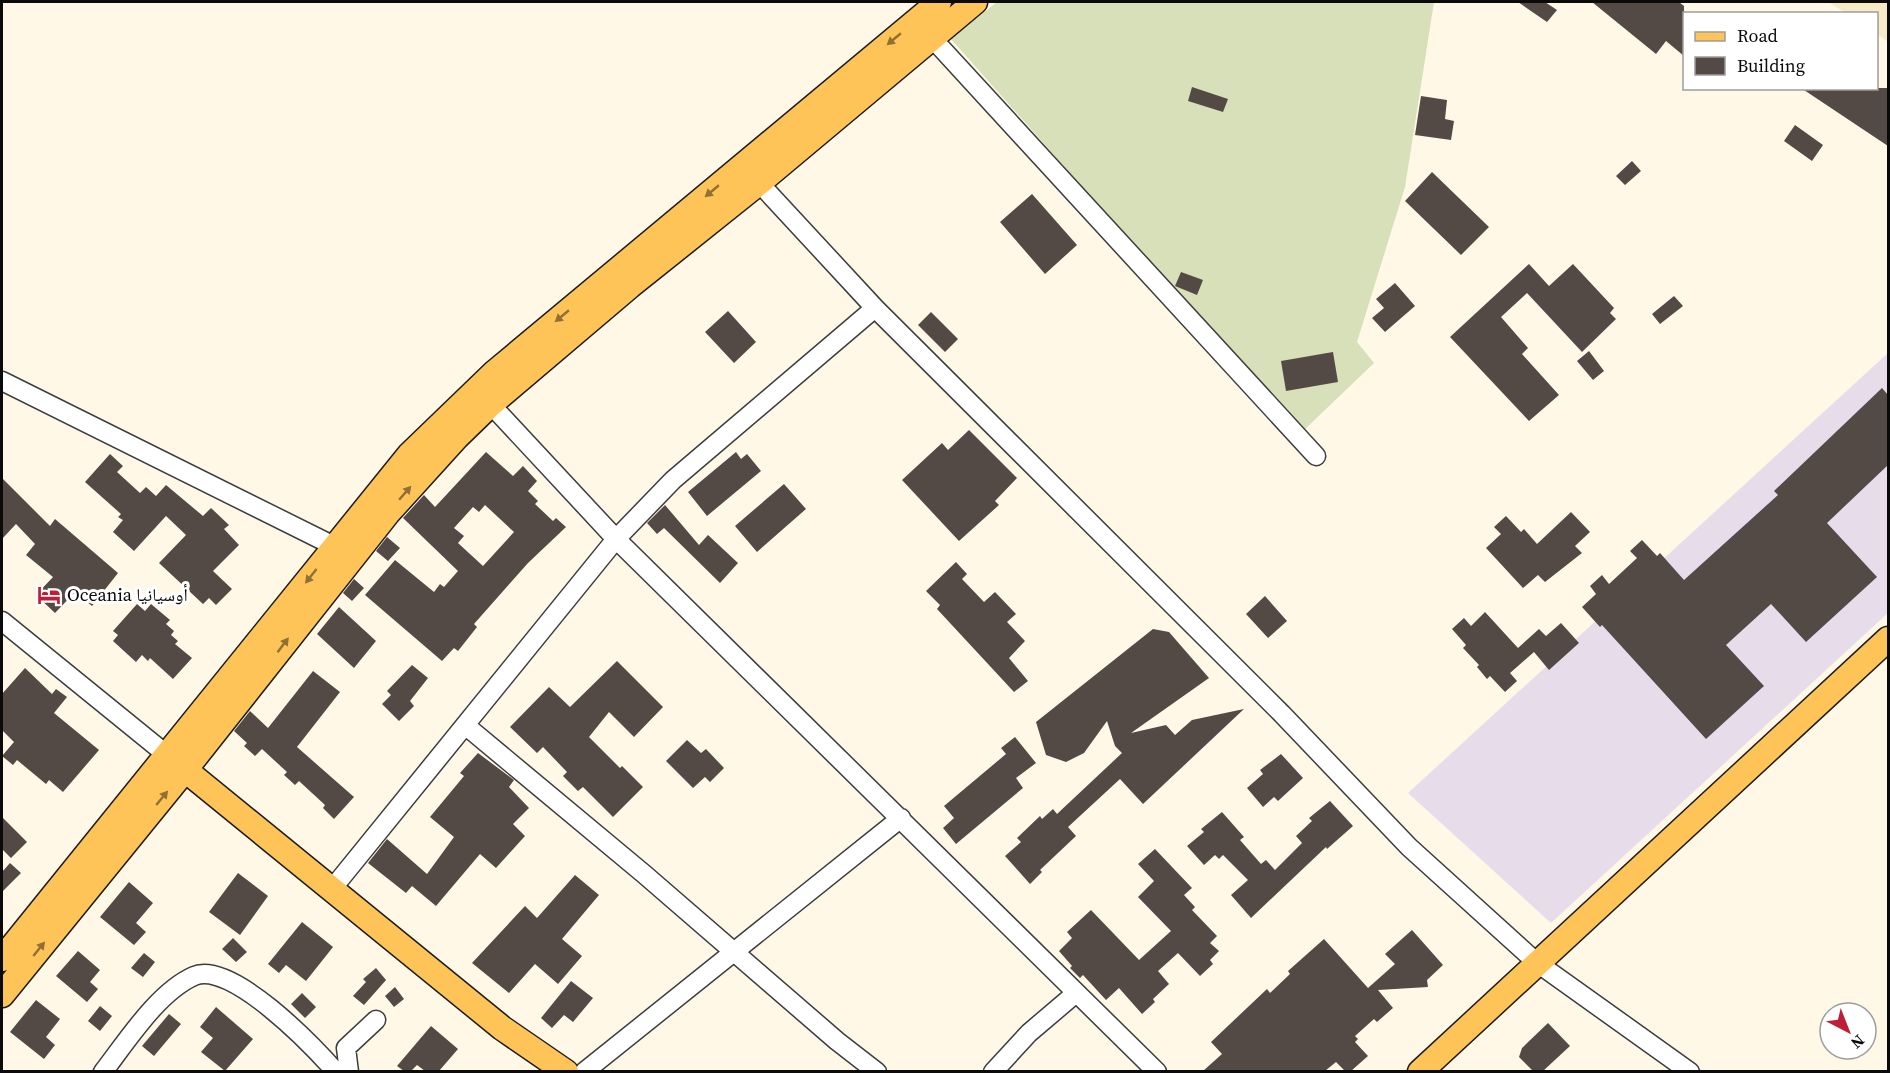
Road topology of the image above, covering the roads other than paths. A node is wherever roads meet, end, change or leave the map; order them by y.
1 (939, 2) edge
2 (975, 2) edge
3 (932, 38) junction
4 (751, 174) junction
5 (875, 308) junction
6 (2, 381) edge
7 (484, 397) junction
8 (1316, 456) dead end
9 (616, 539) junction
10 (334, 546) junction
11 (2, 621) edge
12 (1888, 639) edge
13 (465, 725) junction
14 (176, 763) junction
15 (901, 818) junction
16 (74, 889) junction
17 (332, 889) junction
18 (733, 951) junction
19 (2, 959) edge
20 (1536, 962) junction
21 (1076, 993) junction
22 (2, 995) edge
23 (376, 1020) dead end
24 (103, 1071) edge
25 (336, 1071) edge
26 (349, 1071) edge
27 (566, 1071) edge
28 (584, 1071) edge
29 (877, 1071) edge
30 (993, 1071) edge
31 (1157, 1071) edge
32 (1420, 1071) edge
33 (1690, 1071) edge

1 -> 4 main road
2 - 3 main road
3 - 4 main road
3 - 8 street
4 - 5 street
4 - 7 main road
5 - 9 street
5 - 20 street
6 - 10 street
7 - 9 street
7 - 10 main road
14 -> 7 main road
9 - 13 street
9 - 15 street
10 -> 14 main road
11 - 14 street
12 - 20 main road
13 - 17 street
13 - 18 street
14 - 16 main road
14 - 17 main road
15 - 18 street
15 - 21 street
16 - 19 main road
22 -> 16 main road
17 - 27 main road
18 - 28 street
18 - 29 street
20 - 32 main road
20 - 33 street
21 - 30 street
21 - 31 street
23 - 26 street
24 - 25 street

